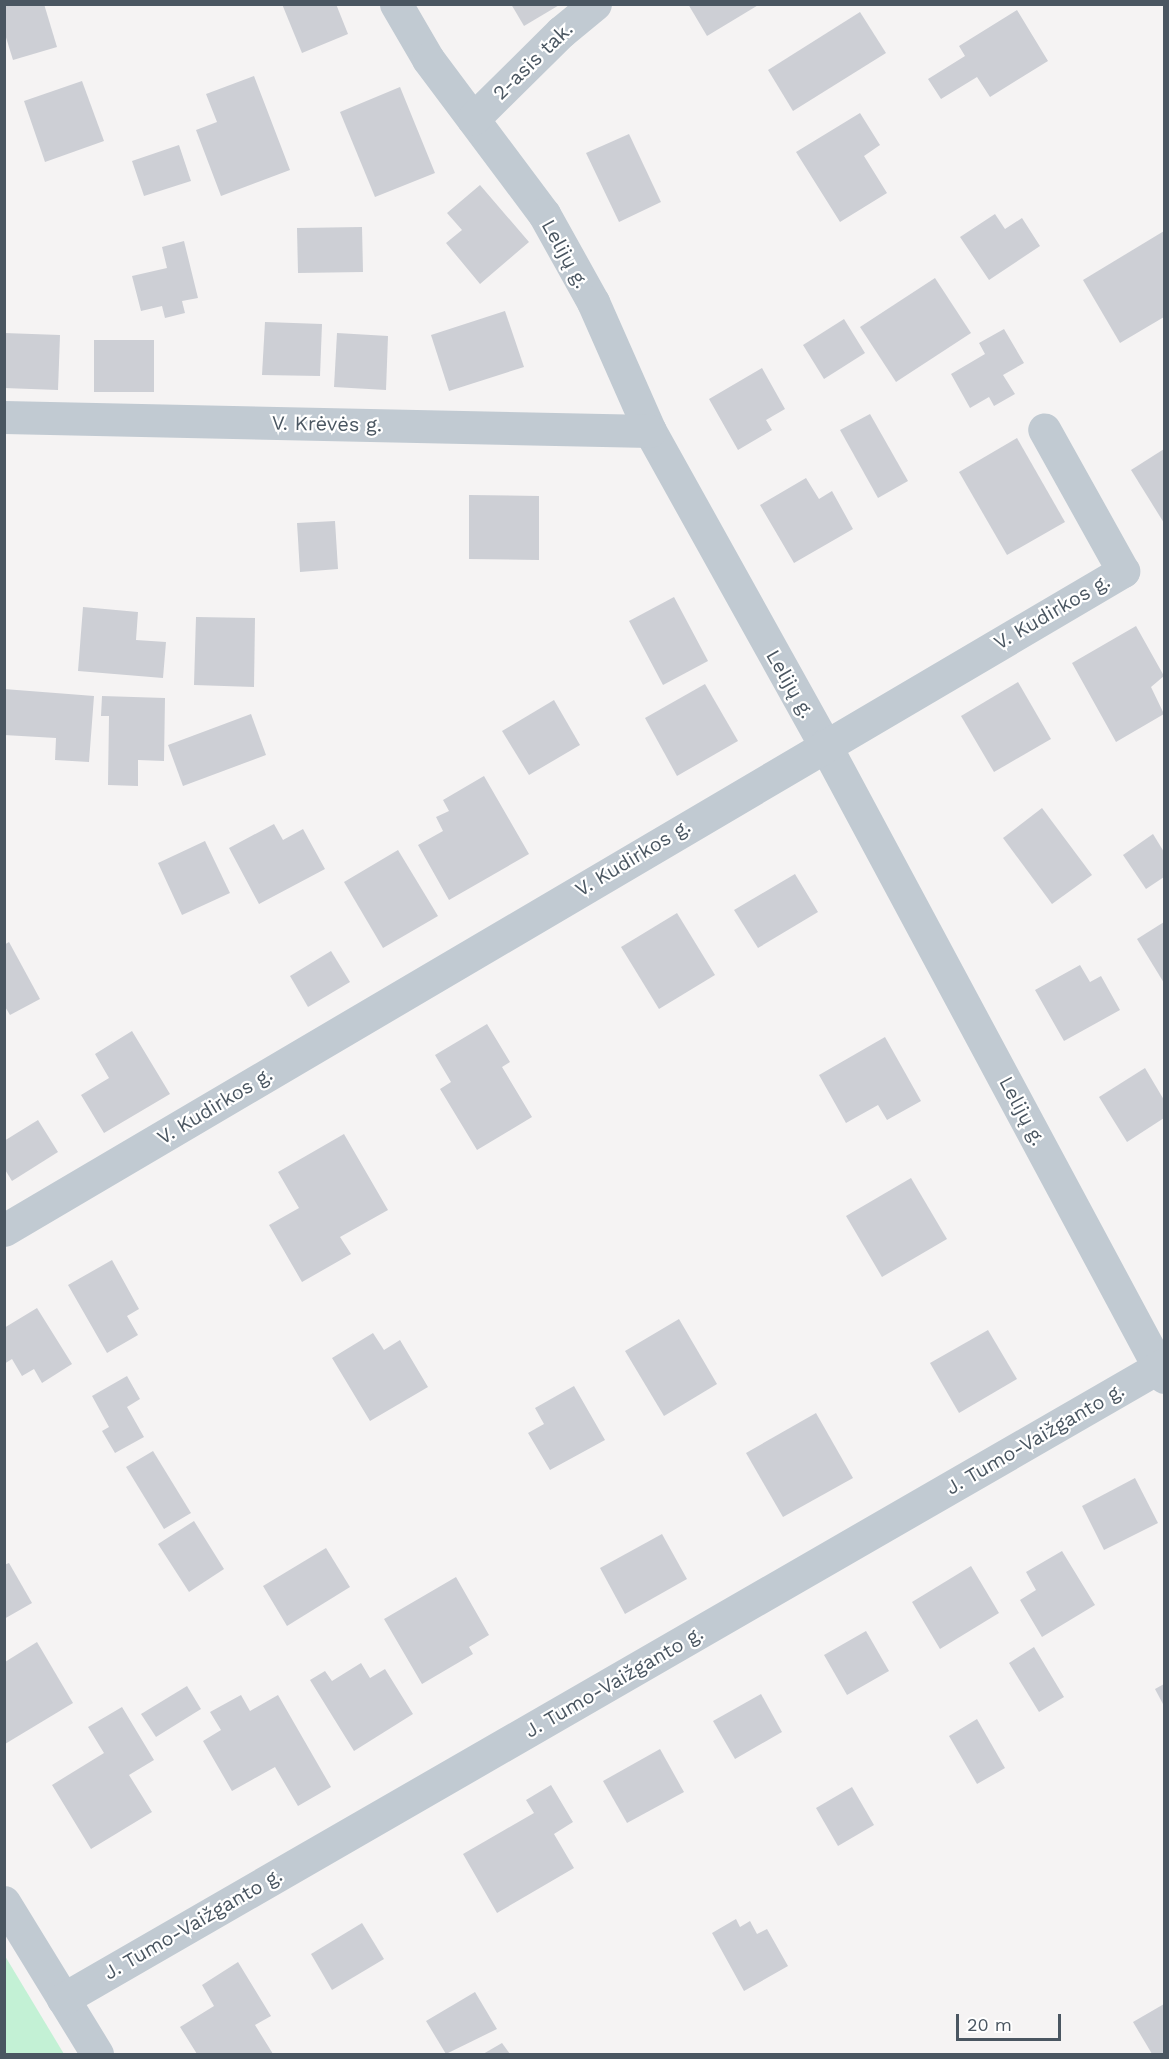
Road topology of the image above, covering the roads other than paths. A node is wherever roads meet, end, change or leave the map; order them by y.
1 (396, 4) edge
2 (595, 4) edge
3 (473, 119) junction
4 (4, 417) edge
5 (1044, 429) dead end
6 (650, 431) junction
7 (825, 745) junction
8 (4, 1230) edge
9 (1163, 1369) edge
10 (4, 1902) edge
11 (63, 2000) junction
12 (97, 2055) edge

1 - 3 street, Lelijų g.
2 - 3 street, 2-asis tak.
3 - 6 street, Lelijų g.
4 - 6 street, V. Krėvės g.
5 - 7 street, V. Kudirkos g.
6 - 7 street, Lelijų g.
7 - 8 street, V. Kudirkos g.
7 - 9 street, Lelijų g.
9 - 11 street, J. Tumo-Vaižganto g.
10 - 11 street
11 - 12 street

